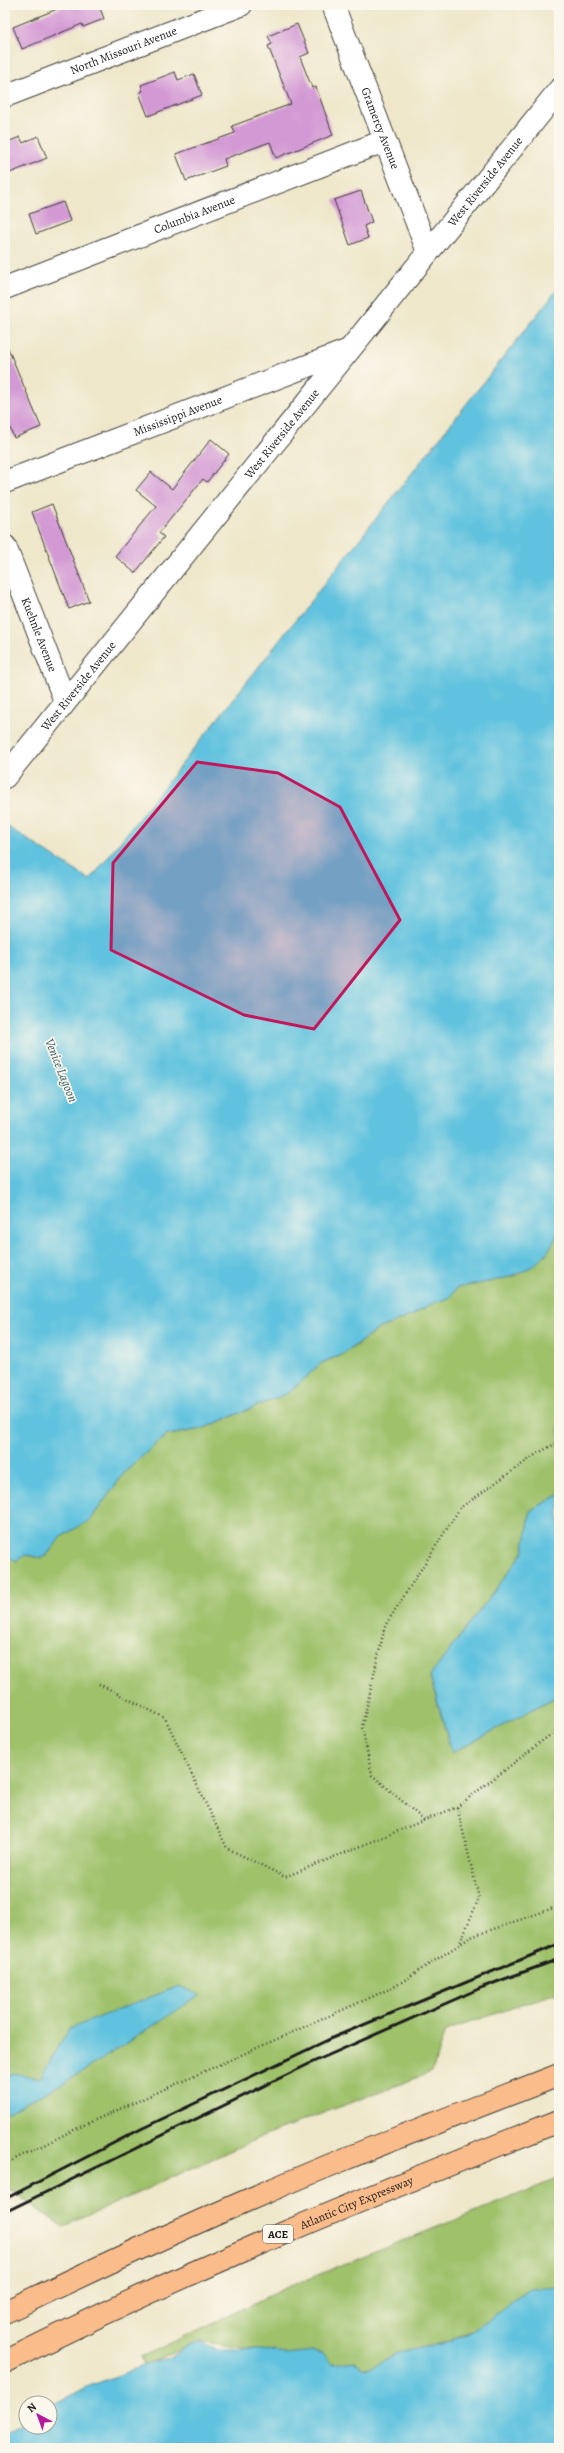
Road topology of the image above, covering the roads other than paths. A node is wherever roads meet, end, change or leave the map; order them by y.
1 (241, 5) edge
2 (333, 5) edge
3 (559, 90) edge
4 (5, 96) edge
5 (384, 141) junction
6 (428, 252) junction
7 (5, 288) edge
8 (350, 350) junction
9 (5, 482) edge
10 (5, 546) edge
11 (65, 701) junction
12 (5, 777) edge
13 (559, 2075) edge
14 (559, 2121) edge
15 (5, 2312) edge
16 (5, 2362) edge

1 - 4 street, North Missouri Avenue
2 - 5 street, Gramercy Avenue
3 - 6 street, West Riverside Avenue
5 - 6 street, Gramercy Avenue
5 - 7 street, Columbia Avenue
6 - 8 street, West Riverside Avenue
8 - 9 street, Mississippi Avenue
8 - 11 street, West Riverside Avenue
10 - 11 street, Kuehnle Avenue
11 - 12 street, West Riverside Avenue
13 - 15 highway
14 - 16 highway, Atlantic City Expressway / ACE

